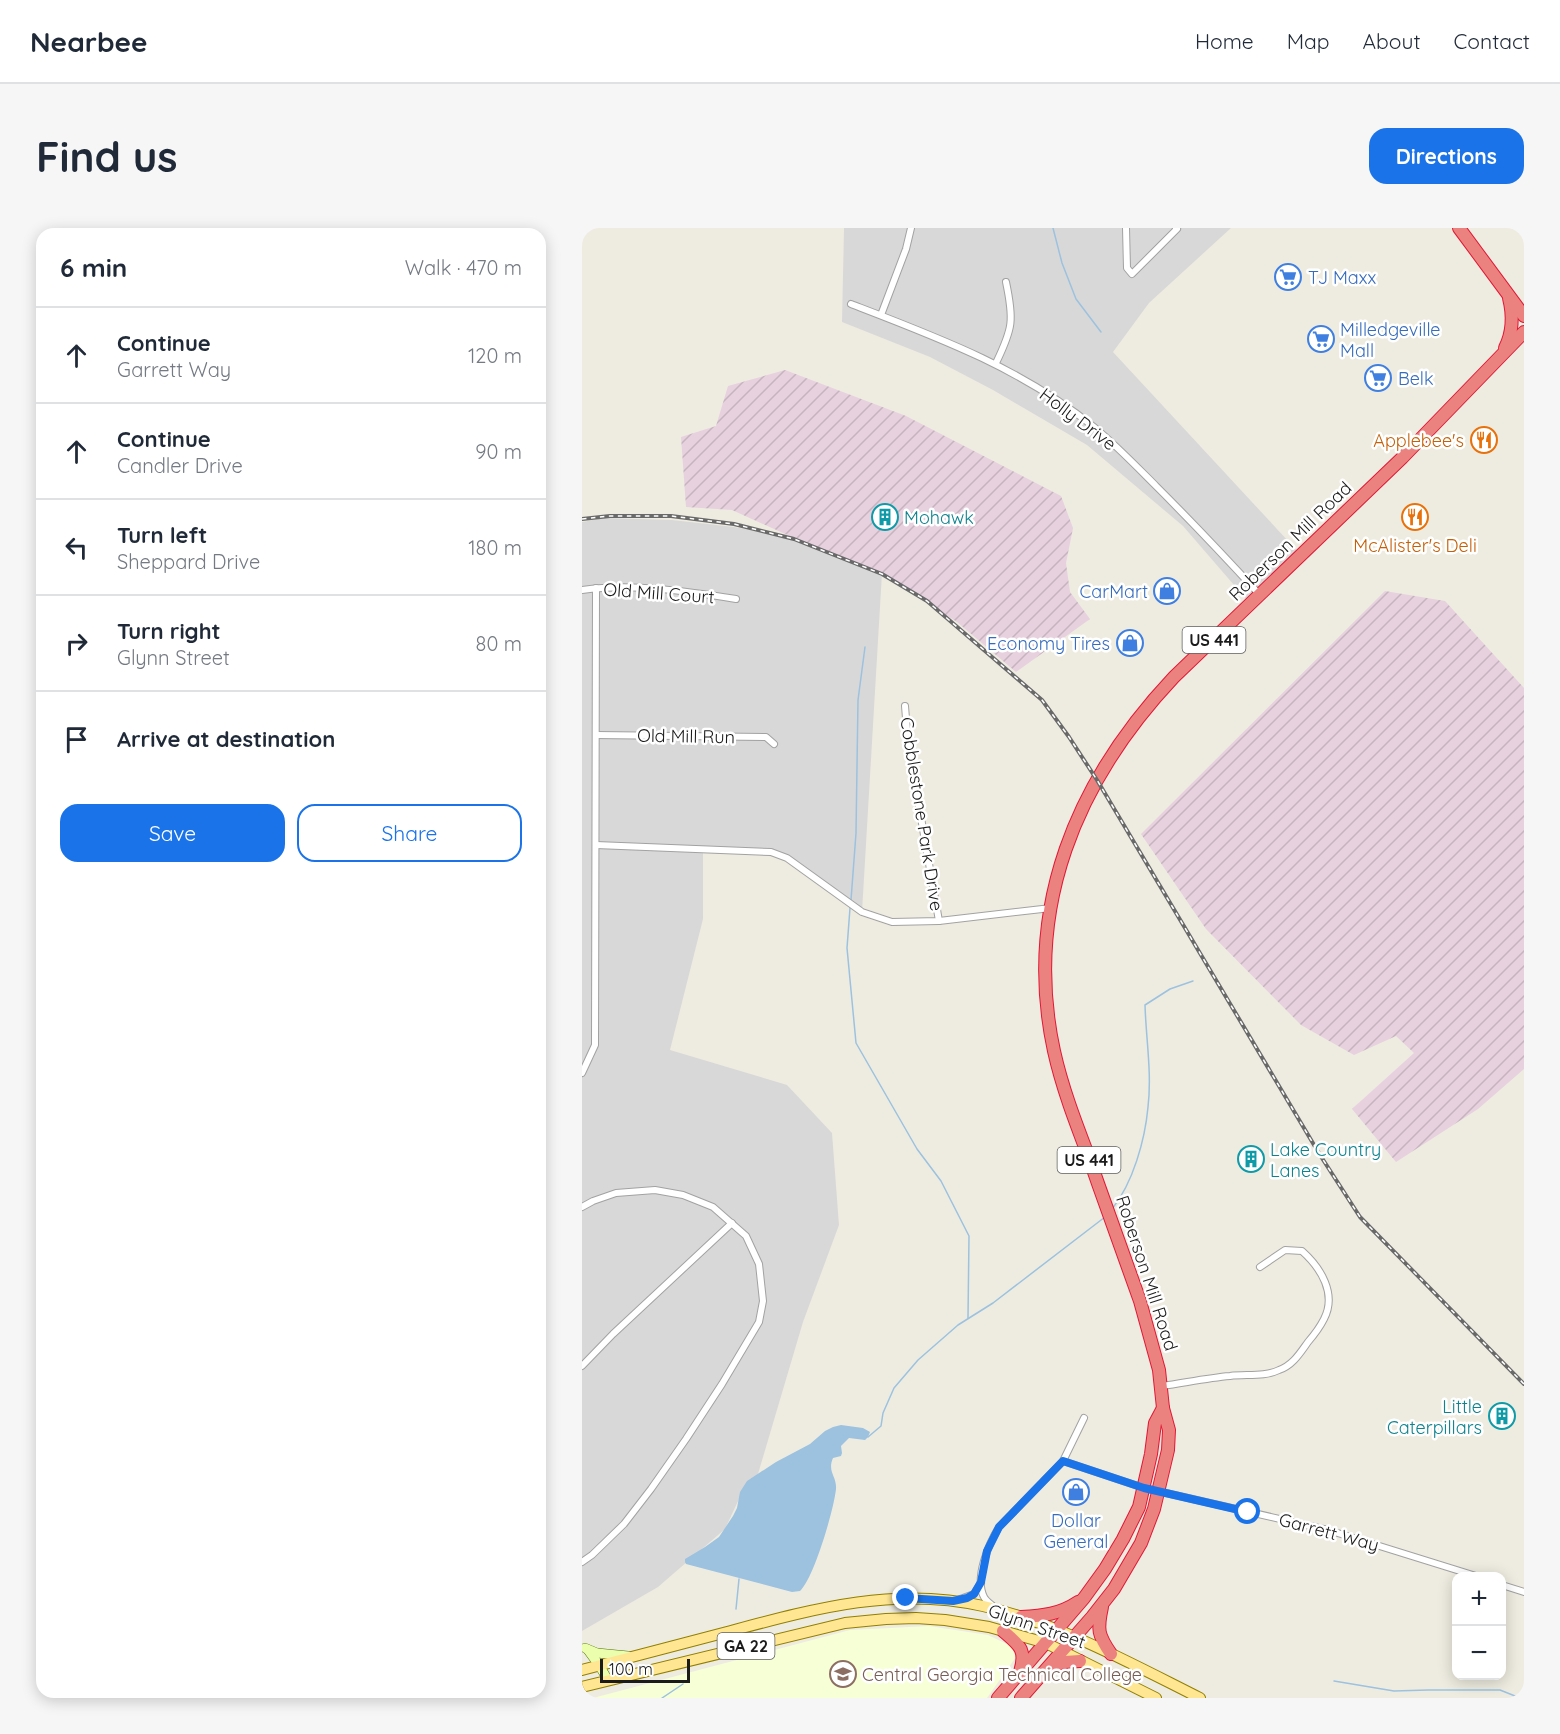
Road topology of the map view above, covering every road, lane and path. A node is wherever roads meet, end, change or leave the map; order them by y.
1 (911, 228) edge
2 (1126, 228) edge
3 (1176, 228) edge
4 (1459, 228) edge
5 (1006, 282) dead end
6 (1508, 294) junction
7 (851, 304) dead end
8 (881, 315) junction
9 (1524, 316) edge
10 (1524, 332) edge
11 (1501, 356) junction
12 (996, 363) junction
13 (596, 588) junction
14 (582, 590) edge
15 (1261, 595) junction
16 (736, 600) dead end
17 (905, 706) dead end
18 (596, 735) junction
19 (774, 744) dead end
20 (596, 845) junction
21 (1051, 908) junction
22 (939, 921) junction
23 (582, 1073) edge
24 (582, 1207) edge
25 (732, 1223) junction
26 (1260, 1267) dead end
27 (582, 1366) edge
28 (1162, 1386) junction
29 (1163, 1408) junction
30 (1084, 1418) dead end
31 (1063, 1461) junction
32 (1144, 1488) junction
33 (1160, 1491) junction
34 (582, 1562) edge
35 (1463, 1572) edge
36 (981, 1582) junction
37 (1506, 1586) edge
38 (1524, 1592) edge
39 (1084, 1598) junction
40 (953, 1601) junction
41 (1103, 1603) junction
42 (997, 1610) junction
43 (1021, 1617) junction
44 (1058, 1629) junction
45 (1003, 1631) junction
46 (1074, 1636) junction
47 (1046, 1643) junction
48 (584, 1646) edge
49 (1062, 1652) junction
50 (1111, 1654) junction
51 (633, 1656) junction
52 (1080, 1661) junction
53 (599, 1665) junction
54 (1049, 1666) junction
55 (582, 1670) edge
56 (1019, 1673) junction
57 (608, 1680) junction
58 (582, 1687) edge
59 (998, 1698) edge
60 (1021, 1698) edge
61 (1156, 1698) edge
62 (1200, 1698) edge

1 - 8 street
2 - 3 street
4 - 6 highway, US 441
5 - 12 street
6 - 9 highway, US 441
6 - 11 highway, US 441
7 - 8 street, Holly Drive
8 - 12 street, Holly Drive
10 - 11 highway, Roberson Mill Road / US 441
11 - 15 highway, Roberson Mill Road / US 441
12 - 15 street, Holly Drive
13 - 14 street, Old Mill Court
13 - 16 street, Old Mill Court
13 - 18 street
15 - 21 highway, Roberson Mill Road / US 441
17 - 22 street, Cobblestone Park Drive
18 - 19 street, Old Mill Run
18 - 20 street
20 - 22 street
20 - 23 street
21 - 22 street
21 - 28 highway, Roberson Mill Road / US 441
24 - 25 street
25 - 27 street
25 - 34 street
26 - 28 street
28 - 29 highway, Roberson Mill Road / US 441
29 - 32 highway, Roberson Mill Road / US 441
29 - 33 highway, Roberson Mill Road / US 441
30 - 31 street
31 - 32 street, Garrett Way
31 - 36 street
32 - 33 street, Garrett Way
32 - 39 highway, Roberson Mill Road / US 441
33 - 35 street, Garrett Way
33 - 41 highway, Roberson Mill Road / US 441
36 - 40 street
36 - 42 street
37 - 38 street
39 - 43 highway
39 - 44 highway, Roberson Mill Road / US 441
40 - 42 main road, Glynn Street / GA 22
40 - 51 main road, Glynn Street / GA 22
41 - 46 highway, Roberson Mill Road / US 441
41 - 50 highway
42 - 43 main road, Glynn Street / GA 22
43 - 44 main road, Glynn Street / GA 22
44 - 46 main road, Glynn Street / GA 22
44 - 47 highway, Roberson Mill Road / US 441
45 - 47 main road, Glynn Street / GA 22
45 - 56 highway
45 - 57 main road, Glynn Street / GA 22
46 - 49 highway, Roberson Mill Road / US 441
46 - 50 main road, Glynn Street / GA 22
47 - 49 main road, Glynn Street / GA 22
47 - 56 highway, US 441
48 - 51 main road
48 - 53 main road
49 - 52 main road, Glynn Street / GA 22
49 - 54 highway, US 441
50 - 62 main road, Glynn Street / GA 22
51 - 53 main road, Glynn Street / GA 22
52 - 54 highway
52 - 61 main road, Glynn Street / GA 22
53 - 55 main road, Glynn Street / GA 22
53 - 57 main road
54 - 60 highway, US 441
56 - 59 highway, US 441
57 - 58 main road, Glynn Street / GA 22

